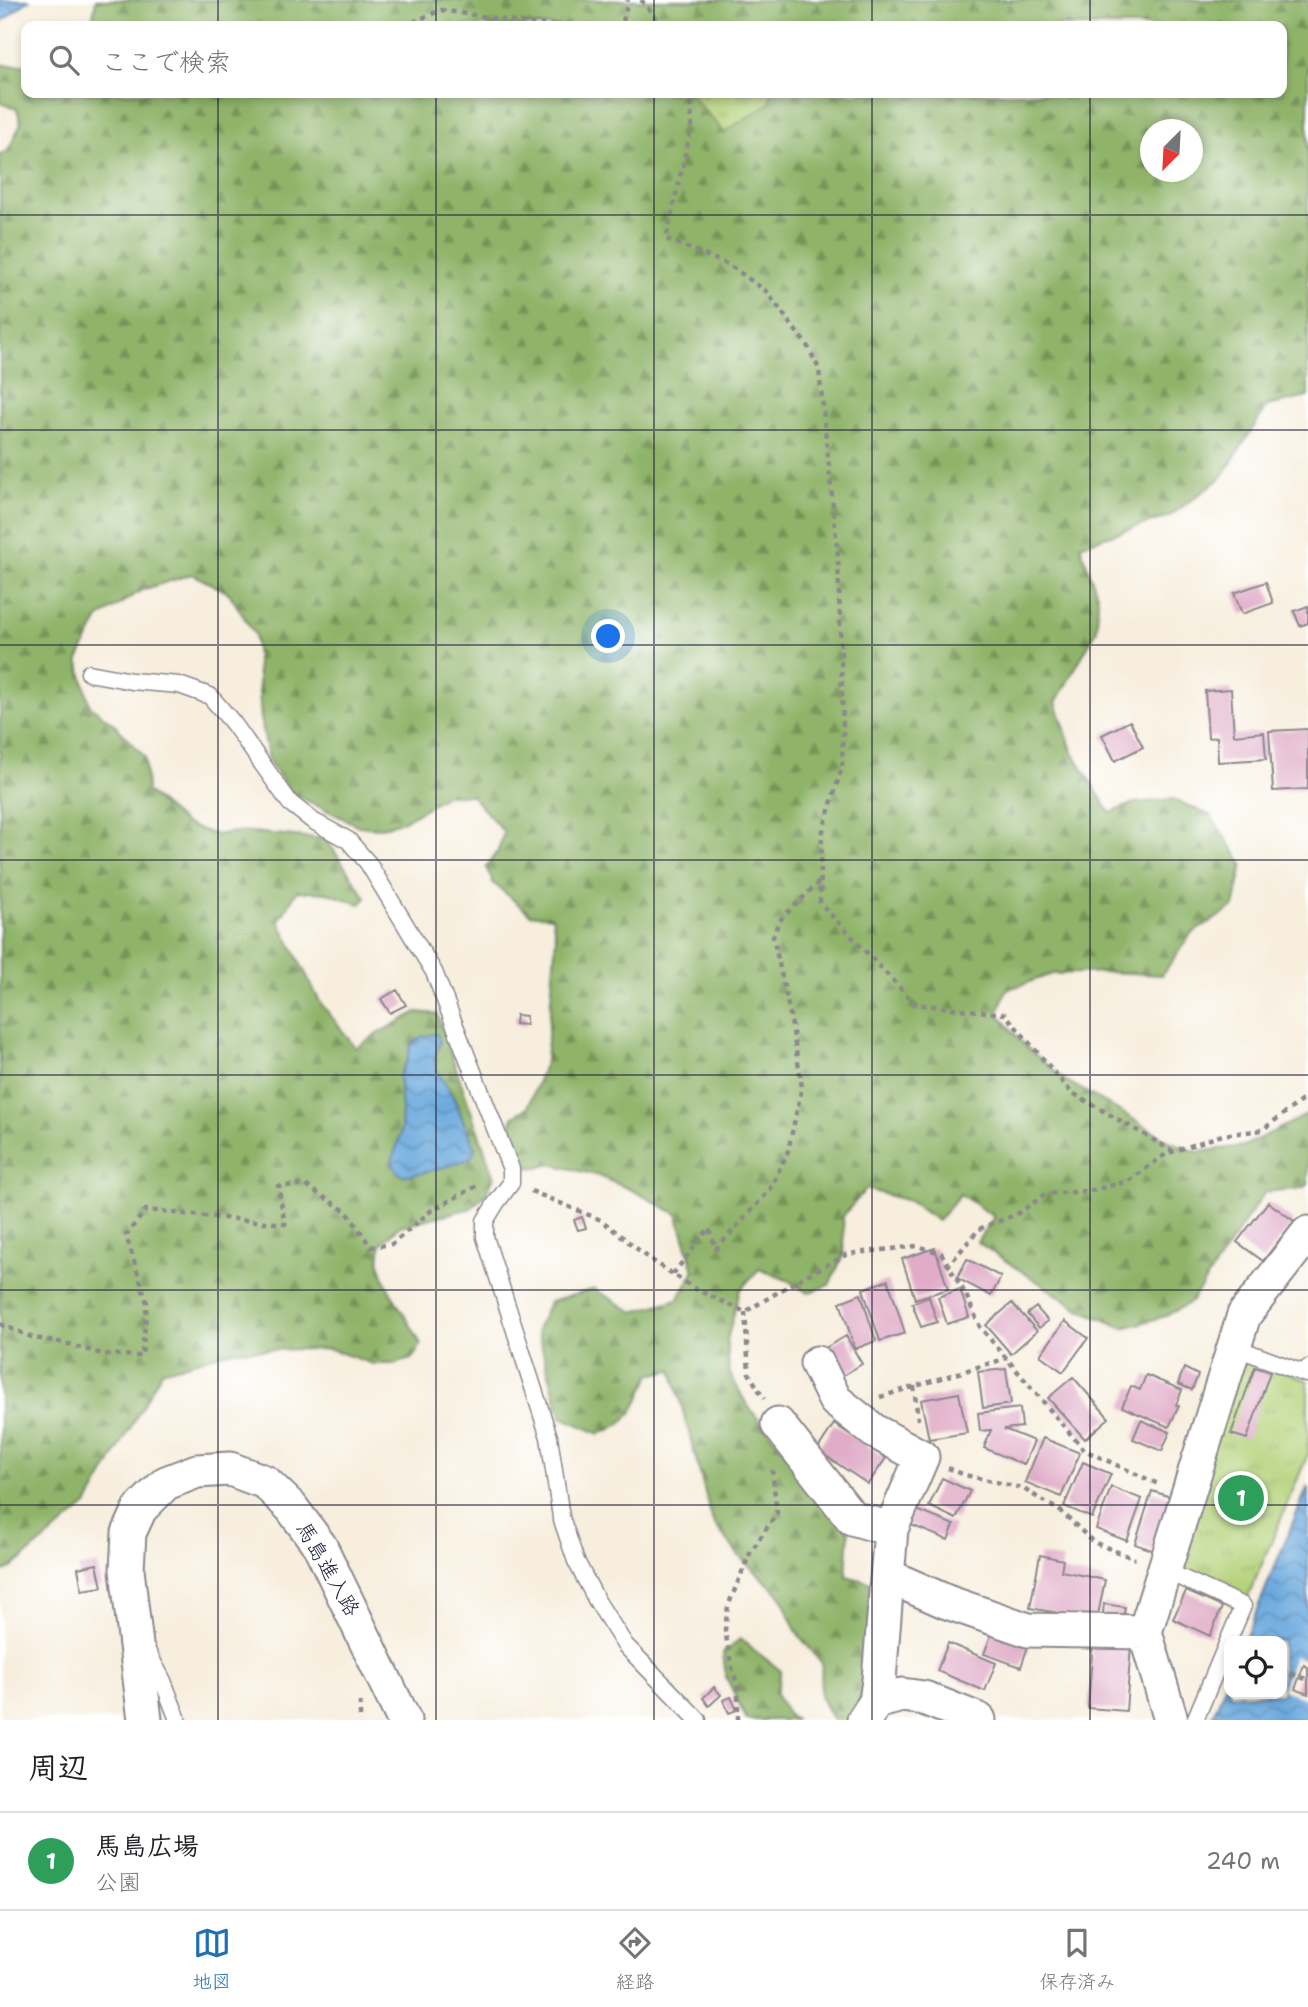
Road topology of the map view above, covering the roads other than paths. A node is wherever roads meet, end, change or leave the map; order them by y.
1 (89, 673) dead end
2 (1308, 1233) edge
3 (1234, 1347) junction
4 (817, 1363) dead end
5 (1308, 1368) edge
6 (778, 1424) road end
7 (891, 1529) junction
8 (1164, 1570) junction
9 (888, 1576) junction
10 (133, 1624) junction
11 (1145, 1632) junction
12 (870, 1711) edge
13 (145, 1720) edge
14 (178, 1720) edge
15 (404, 1720) edge
16 (698, 1720) edge
17 (979, 1720) edge
18 (1171, 1720) edge
19 (1195, 1720) edge

1 - 16 lane
2 - 3 street
3 - 5 lane
3 - 8 street
4 - 7 street
6 - 7 street
7 - 9 street
8 - 11 street
8 - 19 lane
9 - 11 street
9 - 12 street
10 - 13 street, 馬島進入路
10 - 14 lane
10 - 15 street, 馬島進入路
11 - 18 street
12 - 17 street

